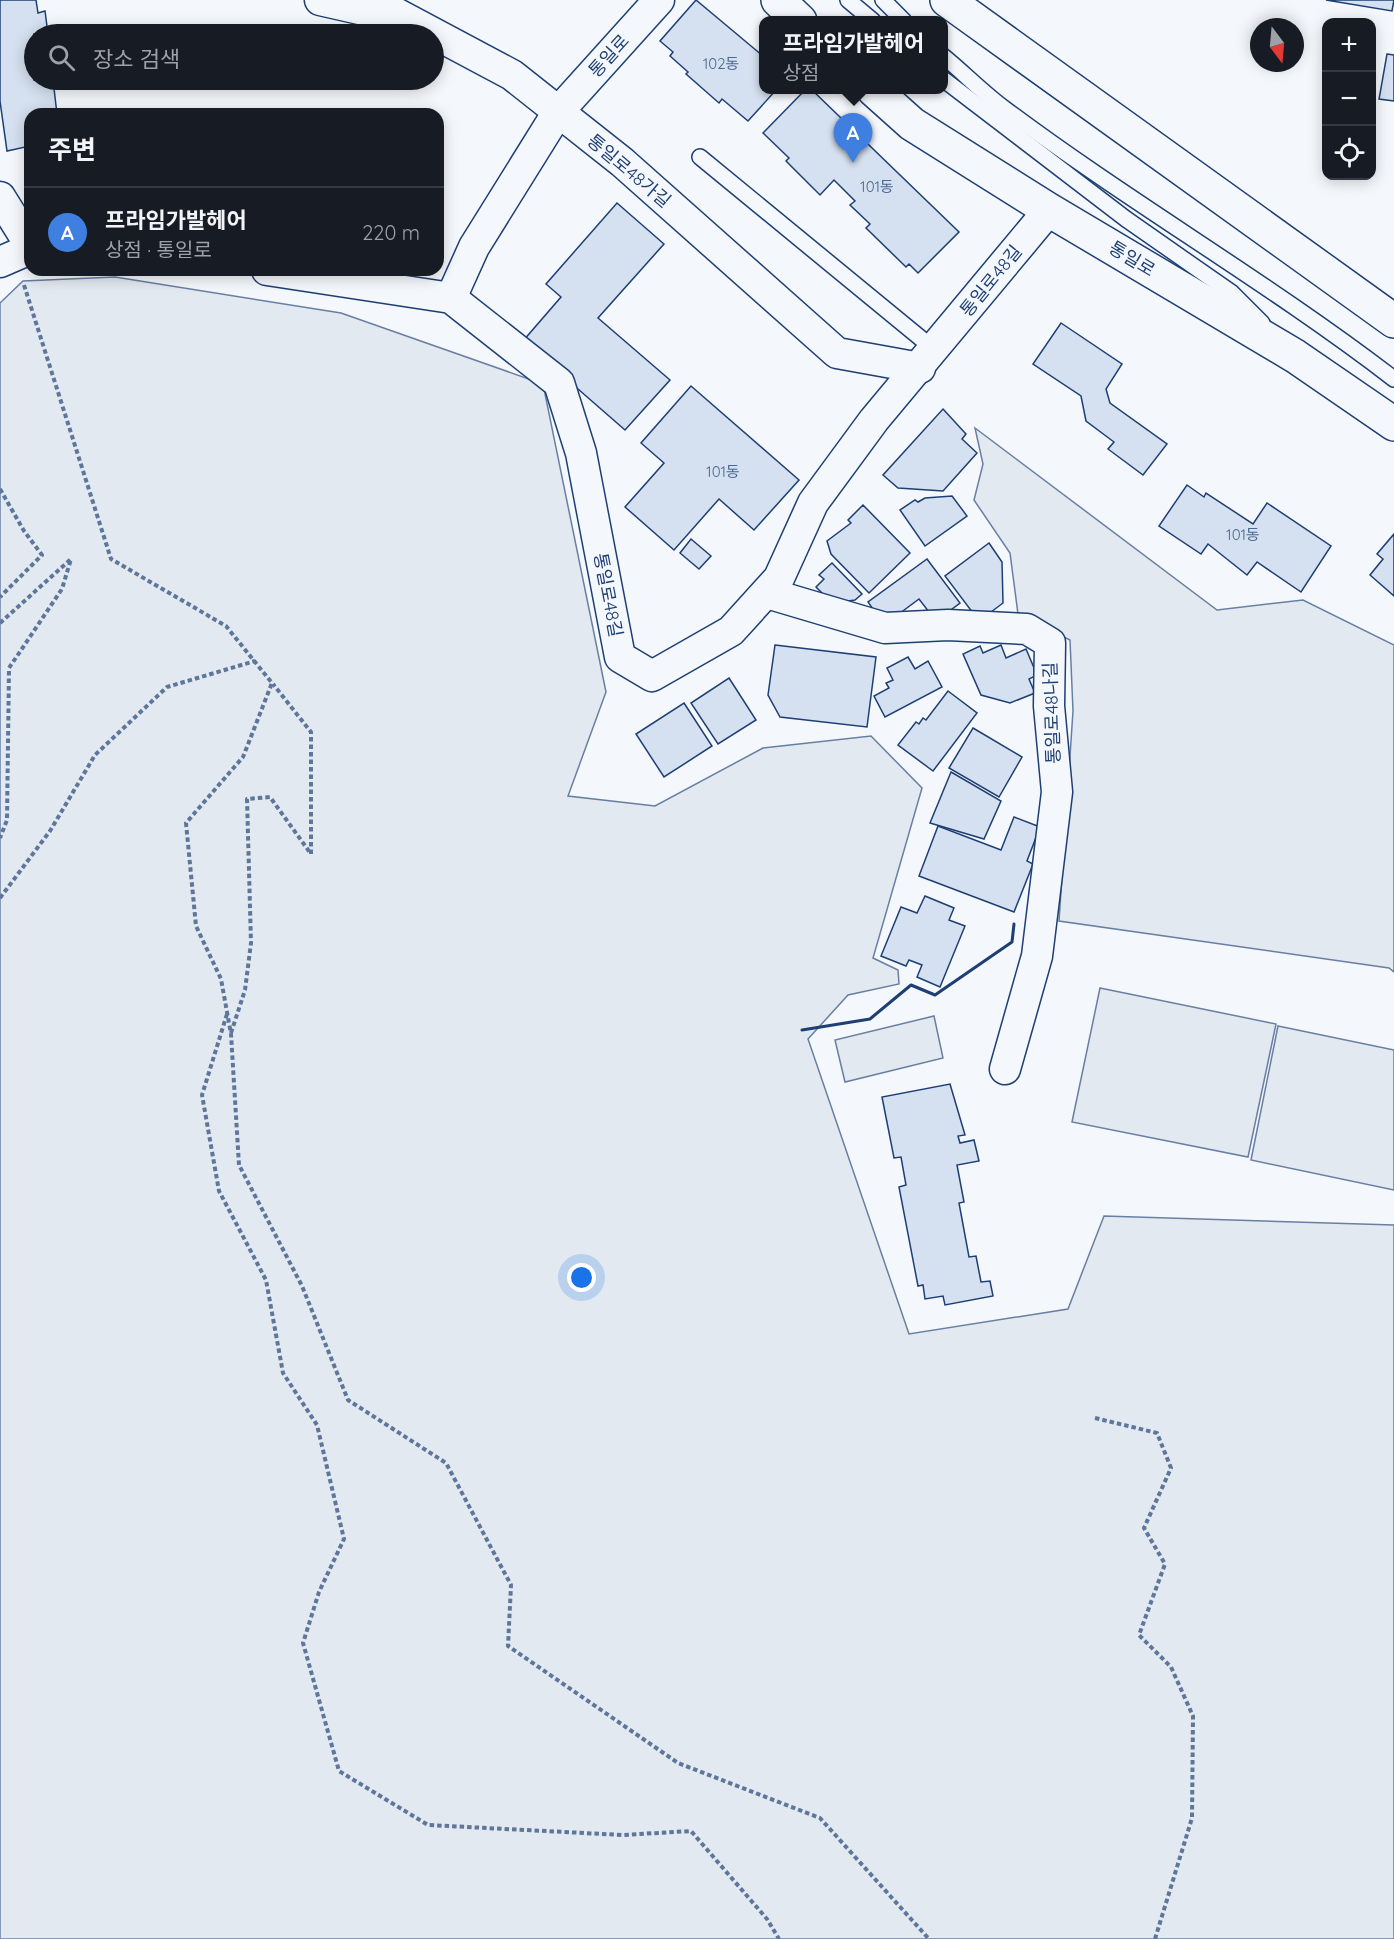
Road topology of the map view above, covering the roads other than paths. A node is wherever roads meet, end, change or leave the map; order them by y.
1 (320, 0) edge
2 (659, 0) edge
3 (778, 0) edge
4 (849, 0) edge
5 (883, 0) edge
6 (947, 0) edge
7 (795, 16) edge
8 (867, 16) edge
9 (899, 16) edge
10 (416, 24) edge
11 (444, 39) edge
12 (948, 60) edge
13 (948, 83) edge
14 (878, 94) edge
15 (558, 112) junction
16 (700, 157) dead end
17 (0, 196) edge
18 (1049, 210) junction
19 (18, 253) edge
20 (306, 276) edge
21 (451, 298) junction
22 (1394, 321) edge
23 (1295, 356) junction
24 (927, 359) junction
25 (1394, 379) edge
26 (1394, 424) edge
27 (767, 593) junction
28 (1005, 1069) dead end

1 - 10 street, 통일로48가길
2 - 15 street, 통일로
3 - 7 main road
4 - 8 lane
5 - 9 lane
6 - 22 main road
11 - 15 street, 통일로48가길
12 - 25 lane
13 - 23 lane
14 - 18 main road, 통일로
15 - 21 street, 통일로
15 - 24 street, 통일로48가길
16 - 24 lane
17 - 19 street
18 - 23 main road, 통일로
18 - 24 street, 통일로48길
20 - 21 street, 통일로48길
21 - 27 street, 통일로48길
23 - 26 main road, 통일로
24 - 27 street, 통일로48길
27 - 28 street, 통일로48나길

